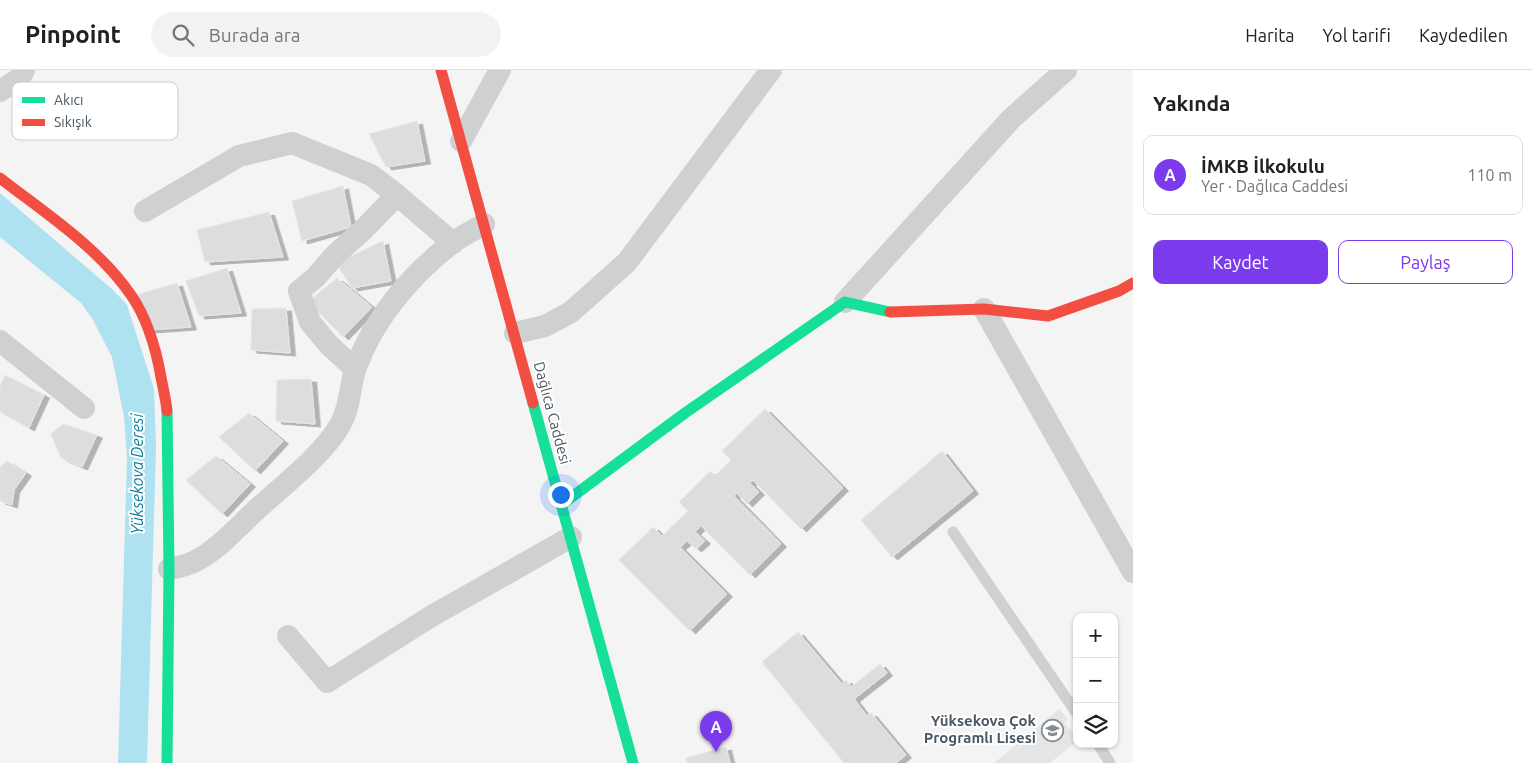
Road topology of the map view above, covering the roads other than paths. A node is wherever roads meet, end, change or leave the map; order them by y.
1 (24, 70) edge
2 (441, 70) edge
3 (500, 70) edge
4 (771, 70) edge
5 (1066, 70) edge
6 (14, 82) edge
7 (12, 83) edge
8 (0, 91) edge
9 (461, 141) junction
10 (0, 178) edge
11 (397, 195) junction
12 (145, 211) dead end
13 (484, 224) junction
14 (453, 243) junction
15 (1133, 283) edge
16 (845, 302) junction
17 (984, 309) junction
18 (514, 333) junction
19 (0, 341) edge
20 (355, 369) junction
21 (84, 408) dead end
22 (561, 505) junction
23 (953, 532) dead end
24 (571, 537) junction
25 (169, 569) junction
26 (1133, 572) edge
27 (288, 636) dead end
28 (1073, 708) edge
29 (1101, 748) edge
30 (167, 763) edge
31 (633, 763) edge
32 (1110, 763) edge

1 - 6 street
2 - 9 street, Dağlıca Caddesi
3 - 9 street
4 - 18 street
5 - 16 street
7 - 8 street
9 - 13 street, Dağlıca Caddesi
10 - 25 street
11 - 12 street
11 - 14 street
11 - 20 street
13 - 14 street
13 - 18 street, Dağlıca Caddesi
14 - 20 street
15 - 17 street
16 - 17 street
16 - 22 street
17 - 26 street
18 - 22 street, Dağlıca Caddesi
19 - 21 street
20 - 25 street
22 - 24 street, Dağlıca Caddesi
23 - 28 lane
24 - 27 street
24 - 31 street, Dağlıca Caddesi
25 - 30 street
29 - 32 lane

